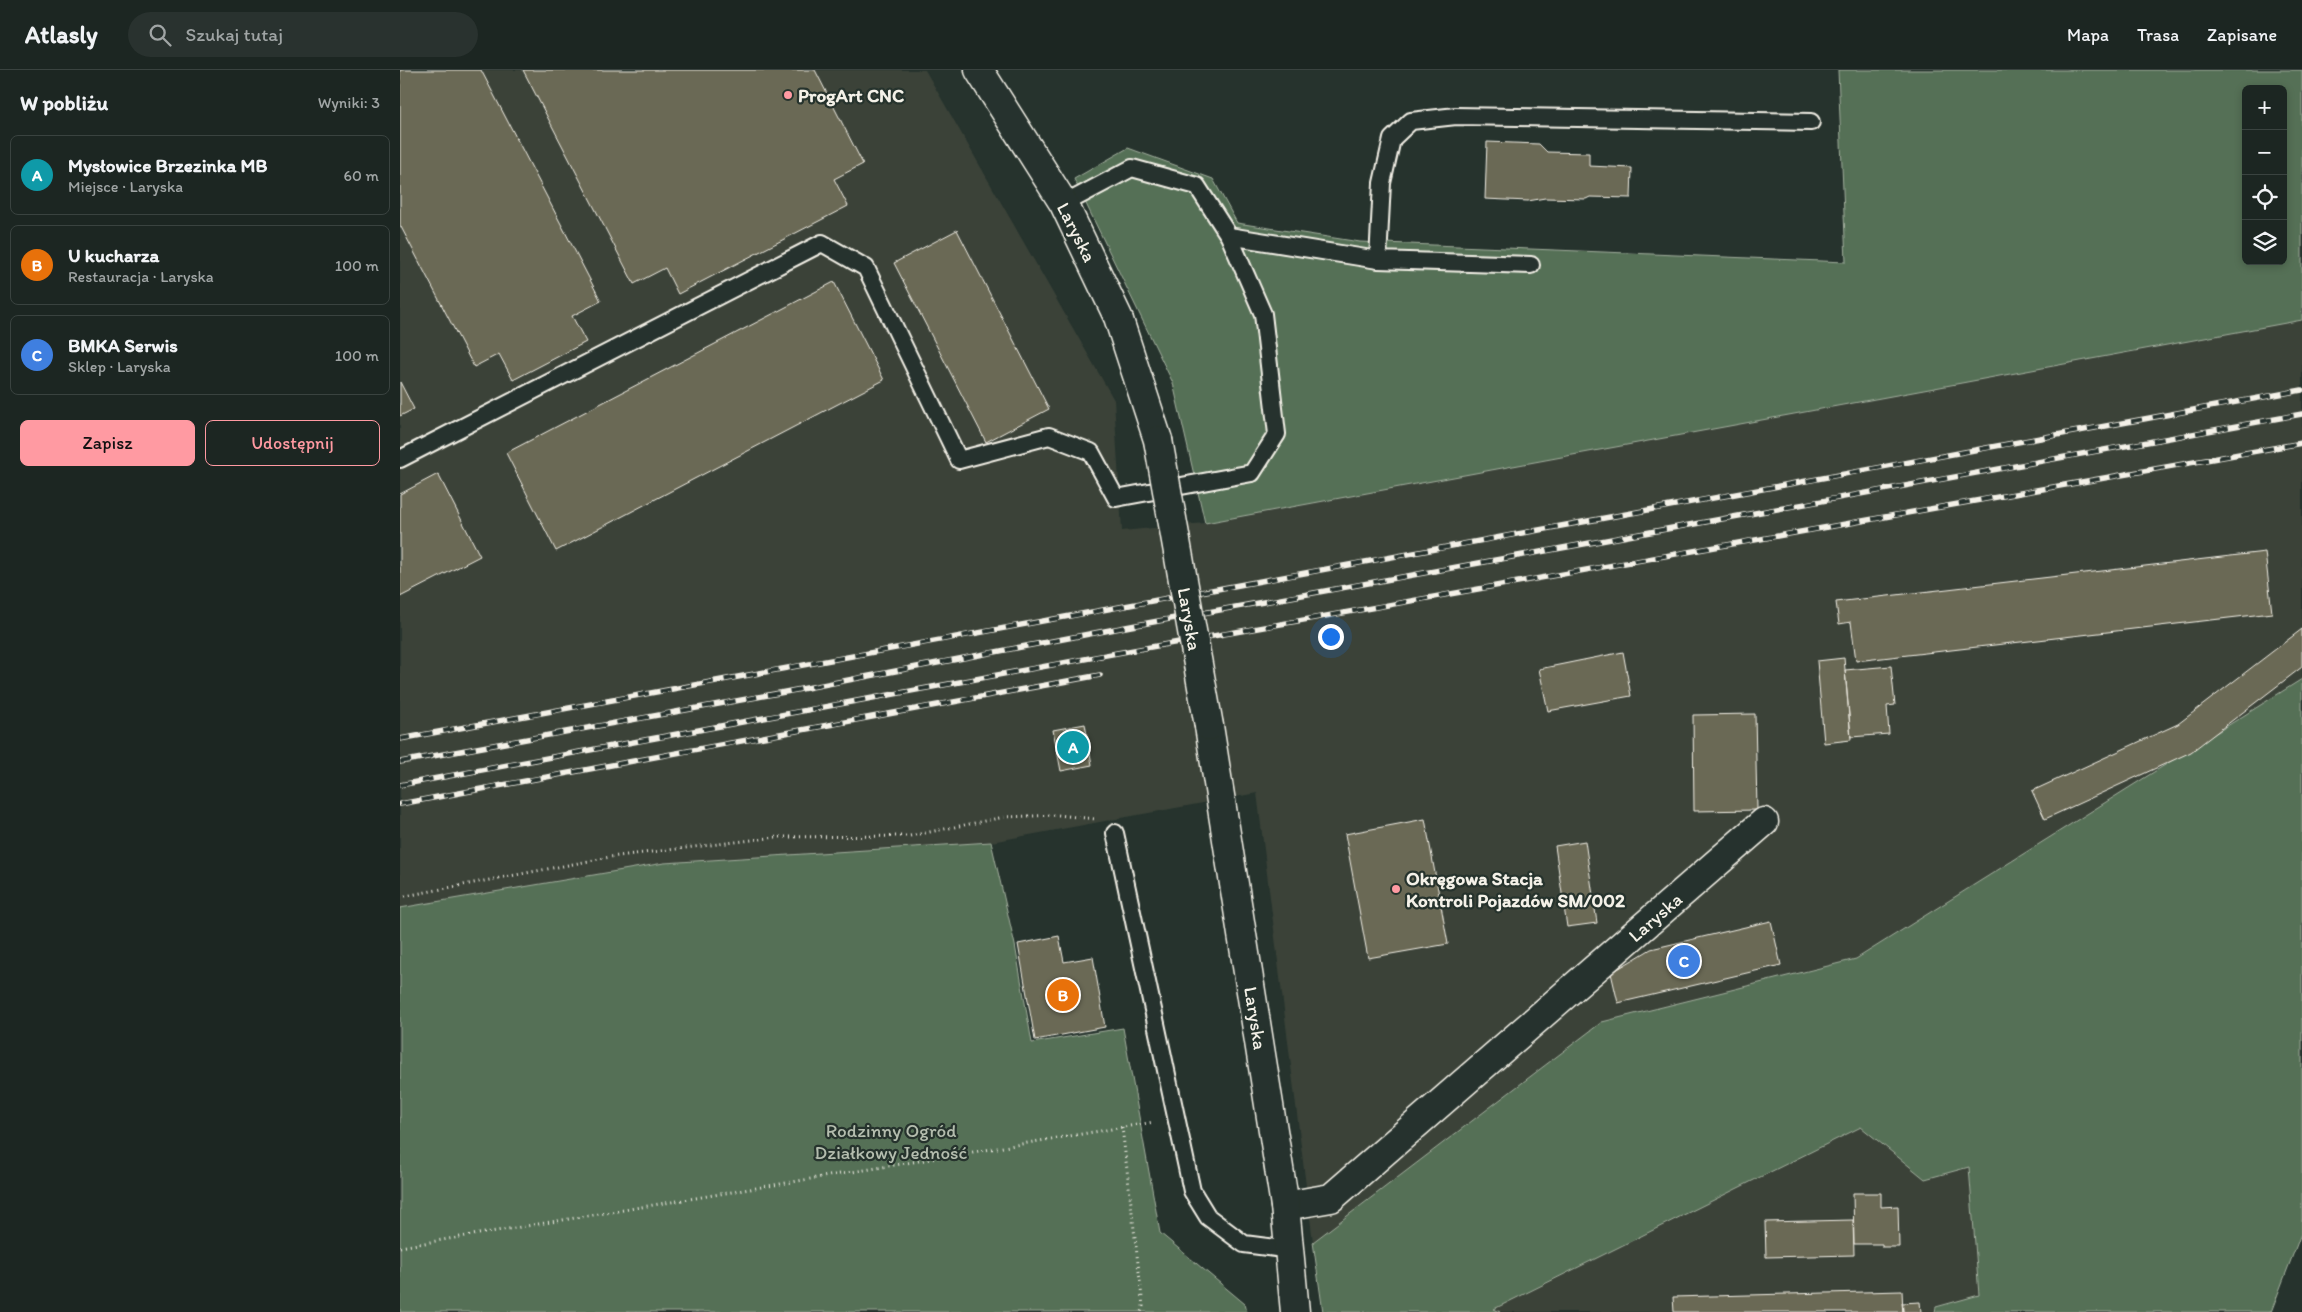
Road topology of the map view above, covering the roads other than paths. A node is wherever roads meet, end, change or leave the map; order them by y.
1 (979, 70) edge
2 (1811, 122) dead end
3 (1064, 204) junction
4 (1229, 236) junction
5 (1378, 260) junction
6 (1531, 265) dead end
7 (400, 460) edge
8 (1764, 822) dead end
9 (1115, 833) road end
10 (1285, 1206) junction
11 (1291, 1250) junction
12 (1295, 1312) edge

1 - 3 street, Laryska
2 - 5 lane
3 - 4 lane
3 - 10 street, Laryska, bridge
4 - 5 lane
4 - 7 lane
5 - 6 lane
8 - 10 street, Laryska
9 - 11 lane
10 - 11 street, Laryska
11 - 12 street, Laryska

